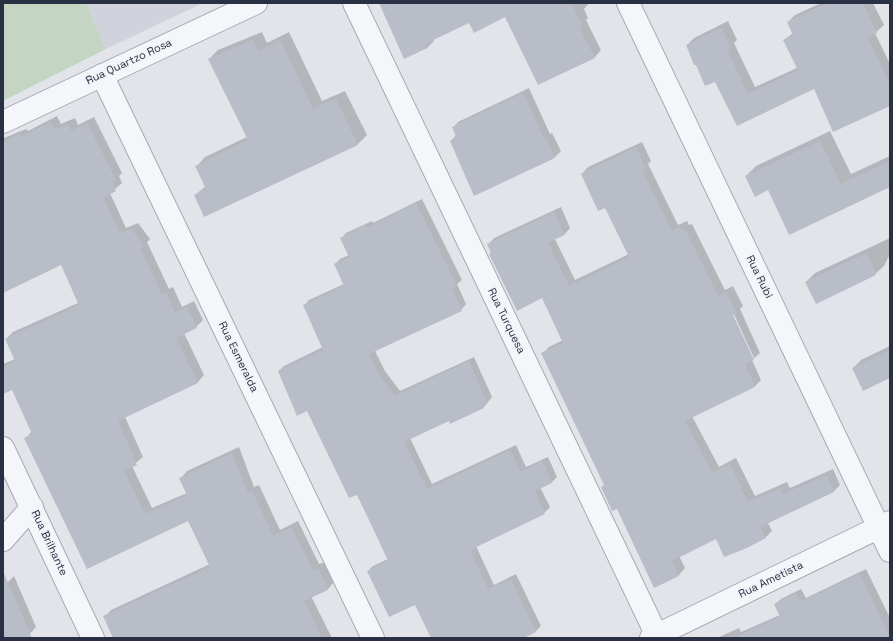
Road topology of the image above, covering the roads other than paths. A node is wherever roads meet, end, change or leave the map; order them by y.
1 (256, 3) edge
2 (354, 3) edge
3 (628, 3) edge
4 (102, 75) junction
5 (3, 122) edge
6 (3, 448) edge
7 (32, 507) junction
8 (884, 524) edge
9 (3, 540) edge
10 (890, 551) edge
11 (656, 637) edge
12 (93, 638) edge
13 (373, 638) edge

1 - 4 street, Rua Quartzo Rosa
2 - 11 street, Rua Turquesa
3 - 8 street, Rua Rubi
4 - 5 street, Rua Quartzo Rosa
4 - 13 street, Rua Esmeralda
6 - 7 street, Rua Brilhante
7 - 9 street
7 - 12 street, Rua Brilhante
8 - 10 street, Rua Rubi
8 - 11 street, Rua Ametista

